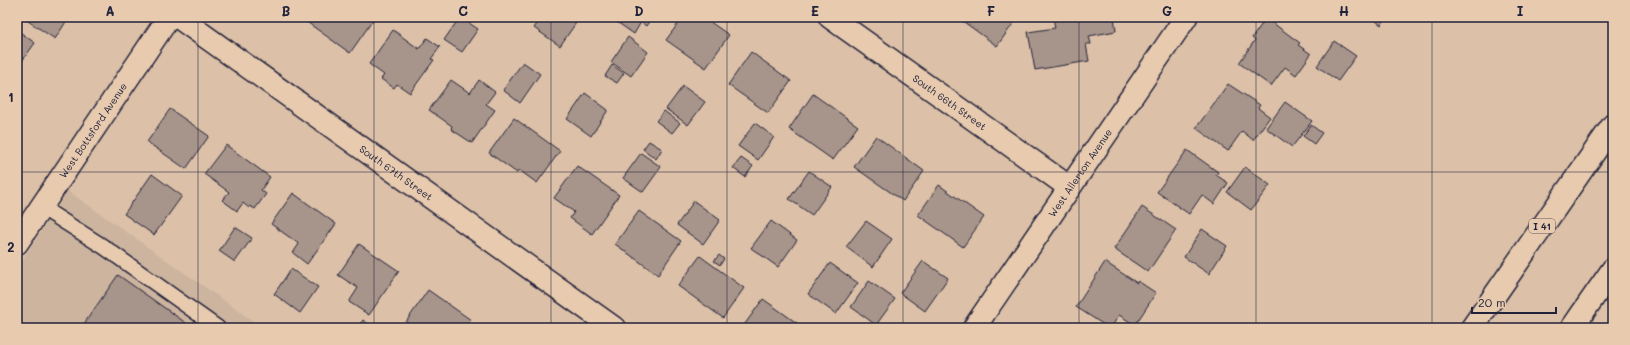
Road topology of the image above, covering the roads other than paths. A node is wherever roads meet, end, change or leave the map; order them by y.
1 (169, 17) edge
2 (178, 17) edge
3 (830, 17) edge
4 (1186, 17) edge
5 (1613, 125) edge
6 (1069, 186) junction
7 (41, 207) junction
8 (17, 243) edge
9 (1613, 269) edge
10 (218, 328) edge
11 (614, 328) edge
12 (974, 328) edge
13 (1472, 328) edge
14 (1572, 328) edge

1 - 7 main road, West Bottsford Avenue
2 - 11 main road, South 67th Street
3 - 6 main road, South 66th Street
4 - 6 main road, West Allerton Avenue
5 - 13 main road, I 41
6 - 12 main road, West Allerton Avenue
7 - 8 main road, West Bottsford Avenue
7 - 10 lane
9 - 14 main road

